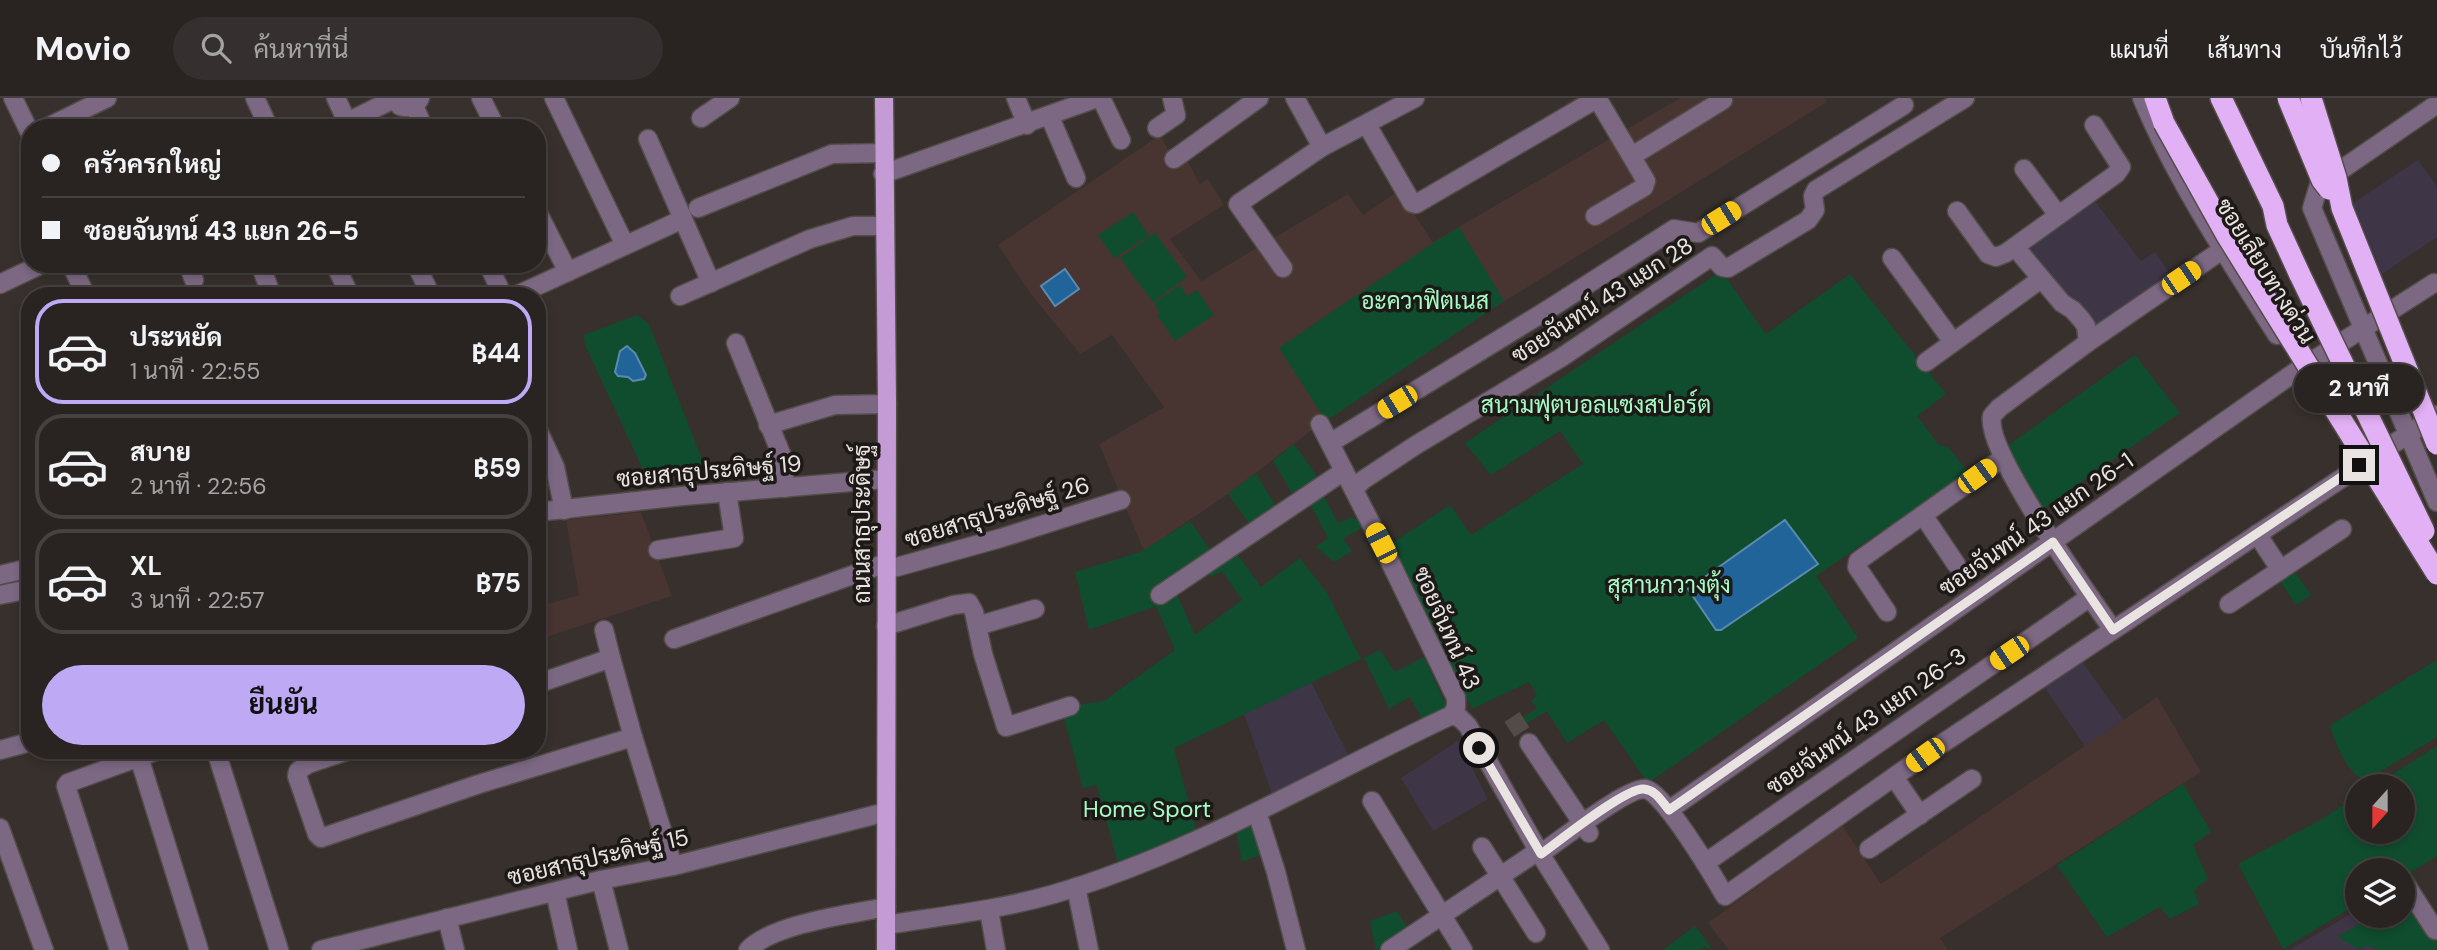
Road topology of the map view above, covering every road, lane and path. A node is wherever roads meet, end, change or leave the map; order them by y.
1 (13, 98) edge
2 (107, 98) edge
3 (255, 98) edge
4 (336, 98) edge
5 (394, 98) edge
6 (481, 98) edge
7 (554, 98) edge
8 (730, 98) edge
9 (884, 98) edge
10 (1016, 98) edge
11 (1099, 98) edge
12 (1172, 98) edge
13 (1259, 98) edge
14 (1295, 98) edge
15 (1415, 98) edge
16 (1597, 98) edge
17 (1965, 98) edge
18 (2142, 98) edge
19 (2155, 98) edge
20 (2205, 98) edge
21 (2221, 98) edge
22 (2231, 98) edge
23 (2288, 98) edge
24 (2311, 98) edge
25 (1723, 100) dead end
26 (417, 102) edge
27 (2437, 104) edge
28 (1904, 105) dead end
29 (1050, 117) junction
30 (701, 118) dead end
31 (23, 119) edge
32 (64, 119) edge
33 (265, 119) edge
34 (342, 119) edge
35 (356, 119) edge
36 (422, 119) edge
37 (492, 119) edge
38 (1027, 125) junction
39 (1367, 125) junction
40 (2094, 125) dead end
41 (1157, 128) dead end
42 (649, 139) dead end
43 (1121, 140) dead end
44 (1322, 147) junction
45 (883, 153) junction
46 (1632, 156) junction
47 (1174, 159) dead end
48 (2024, 169) dead end
49 (883, 174) junction
50 (1076, 178) dead end
51 (2272, 183) dead end
52 (698, 208) dead end
53 (2342, 208) junction
54 (1957, 212) dead end
55 (2058, 215) junction
56 (1595, 216) dead end
57 (683, 219) junction
58 (2277, 225) junction
59 (884, 226) junction
60 (546, 229) edge
61 (625, 245) junction
62 (2015, 247) junction
63 (2222, 250) junction
64 (1892, 258) dead end
65 (1283, 268) dead end
66 (568, 272) junction
67 (23, 273) edge
68 (2041, 279) junction
69 (2434, 283) dead end
70 (0, 284) edge
71 (711, 284) junction
72 (534, 287) edge
73 (680, 296) dead end
74 (2364, 327) junction
75 (2089, 338) junction
76 (1953, 342) junction
77 (736, 343) dead end
78 (1926, 362) dead end
79 (2298, 370) junction
80 (887, 404) junction
81 (2437, 415) edge
82 (768, 425) junction
83 (1320, 425) dead end
84 (2406, 434) junction
85 (1330, 443) junction
86 (2437, 444) edge
87 (546, 448) edge
88 (2003, 458) junction
89 (2359, 465) junction
90 (1344, 471) junction
91 (886, 479) junction
92 (785, 488) junction
93 (1354, 489) junction
94 (727, 492) junction
95 (1121, 500) dead end
96 (2437, 502) edge
97 (564, 510) junction
98 (546, 511) edge
99 (1923, 515) junction
100 (2342, 529) dead end
101 (2257, 534) junction
102 (2053, 542) junction
103 (658, 550) dead end
104 (2437, 558) edge
105 (1956, 564) dead end
106 (886, 566) junction
107 (2280, 569) junction
108 (21, 570) edge
109 (2437, 574) edge
110 (0, 575) edge
111 (21, 591) edge
112 (0, 595) edge
113 (1160, 595) dead end
114 (2090, 597) junction
115 (2229, 604) dead end
116 (1035, 609) dead end
117 (1887, 612) dead end
118 (887, 626) junction
119 (977, 626) junction
120 (604, 630) dead end
121 (2113, 630) junction
122 (674, 639) dead end
123 (611, 659) junction
124 (546, 681) edge
125 (1070, 706) dead end
126 (1452, 715) junction
127 (632, 737) junction
128 (1529, 743) tunnel mouth
129 (21, 744) edge
130 (0, 750) edge
131 (134, 759) edge
132 (140, 759) edge
133 (219, 759) edge
134 (323, 759) edge
135 (1894, 777) junction
136 (1972, 779) dead end
137 (1373, 801) dead end
138 (1665, 806) junction
139 (886, 812) junction
140 (1257, 812) junction
141 (1920, 815) junction
142 (0, 828) edge
143 (1586, 828) junction
144 (1482, 847) dead end
145 (1869, 849) dead end
146 (1542, 856) junction
147 (1705, 863) junction
148 (673, 866) junction
149 (1501, 875) junction
150 (601, 880) junction
151 (1076, 887) junction
152 (555, 892) junction
153 (2415, 899) edge
154 (989, 910) junction
155 (1440, 915) junction
156 (886, 916) junction
157 (447, 918) junction
158 (2435, 930) edge
159 (1536, 933) dead end
160 (378, 943) edge
161 (44, 950) edge
162 (119, 950) edge
163 (199, 950) edge
164 (279, 950) edge
165 (321, 950) edge
166 (455, 950) edge
167 (568, 950) edge
168 (619, 950) edge
169 (748, 950) edge
170 (886, 950) edge
171 (996, 950) edge
172 (1088, 950) edge
173 (1296, 950) edge
174 (1390, 950) edge
175 (1463, 950) edge
176 (1600, 950) edge

1 - 31 street
2 - 32 street
3 - 33 street
4 - 34 street
5 - 26 street
5 - 35 street
6 - 37 street
7 - 61 street
8 - 30 street
9 - 45 main road, ถนนสาธุประดิษฐ์
10 - 38 street
11 - 29 street
11 - 43 street
12 - 41 street
13 - 47 street
14 - 44 street
15 - 39 street
16 - 39 street
16 - 46 street
17 - 93 street, ซอยจันทน์ 43 แยก 28
18 - 63 street, ซอยเลียบทางด่วน
19 - 109 highway, bridge
20 - 58 highway
21 - 58 highway
22 - 51 street
23 - 53 highway, bridge
24 - 53 highway, bridge
25 - 46 street
26 - 36 street
27 - 74 street
28 - 85 street
29 - 38 street
29 - 50 street
38 - 49 street
39 - 44 street
40 - 55 street
42 - 57 street
44 - 65 street
45 - 49 main road, ถนนสาธุประดิษฐ์
45 - 52 street
46 - 56 street
48 - 55 street
49 - 59 main road, ถนนสาธุประดิษฐ์
53 - 86 highway, bridge
54 - 62 street
55 - 62 street
57 - 61 street
57 - 71 street
58 - 104 highway, bridge
59 - 71 street
59 - 80 main road, ถนนสาธุประดิษฐ์
60 - 66 street
61 - 66 street
62 - 68 street
63 - 75 street
63 - 79 street, ซอยเลียบทางด่วน
64 - 76 street
66 - 72 street
67 - 70 street
68 - 75 street
68 - 76 street
69 - 74 street, ซอยจันทน์ 43 แยก 26-1
71 - 73 street
74 - 79 street, ซอยจันทน์ 43 แยก 26-1
74 - 84 street
75 - 88 street
76 - 78 street
77 - 82 street
79 - 89 street, ซอยเลียบทางด่วน
79 - 102 street, ซอยจันทน์ 43 แยก 26-1
80 - 82 street
80 - 91 main road, ถนนสาธุประดิษฐ์
81 - 84 street
82 - 92 street
83 - 85 street, ซอยจันทน์ 43
84 - 89 street
84 - 96 street
85 - 90 street, ซอยจันทน์ 43
87 - 97 street
88 - 99 street
88 - 102 street
89 - 101 street
90 - 93 street, ซอยจันทน์ 43
90 - 113 street
91 - 92 street, ซอยสาธุประดิษฐ์ 19
91 - 106 main road, ถนนสาธุประดิษฐ์
92 - 94 street, ซอยสาธุประดิษฐ์ 19
93 - 126 street, ซอยจันทน์ 43
94 - 97 street, ซอยสาธุประดิษฐ์ 19
94 - 103 street
95 - 106 street, ซอยสาธุประดิษฐ์ 26
97 - 98 street, ซอยสาธุประดิษฐ์ 19
99 - 105 street
99 - 117 street
100 - 107 street
101 - 107 street
101 - 121 street
102 - 114 street
102 - 138 street, ซอยจันทน์ 43 แยก 26-1
106 - 118 main road, ถนนสาธุประดิษฐ์
106 - 122 street, ซอยสาธุประดิษฐ์ 26
107 - 115 street
108 - 110 street
111 - 112 street
114 - 121 street
114 - 147 street, ซอยจันทน์ 43 แยก 26-3
116 - 119 street
118 - 119 street
118 - 139 main road, ถนนสาธุประดิษฐ์
119 - 125 street
120 - 123 street
121 - 135 street
123 - 124 street
123 - 127 street
126 - 140 street
126 - 146 street, ซอยจันทน์ 43
127 - 134 street
127 - 148 street
128 - 143 street
129 - 130 street
131 - 162 street
132 - 163 street
133 - 164 street
135 - 141 street
135 - 147 street
136 - 141 street
137 - 155 street
138 - 143 street
138 - 147 street
139 - 148 street, ซอยสาธุประดิษฐ์ 15
139 - 156 main road, ถนนสาธุประดิษฐ์
140 - 151 street
140 - 173 street
141 - 145 street
142 - 161 street
143 - 146 street
144 - 149 street
146 - 149 street
146 - 176 street, ซอยจันทน์ 43
148 - 150 street, ซอยสาธุประดิษฐ์ 15
149 - 155 street
149 - 159 street
150 - 152 street, ซอยสาธุประดิษฐ์ 15
150 - 168 street
151 - 154 street
151 - 172 street
152 - 157 street, ซอยสาธุประดิษฐ์ 15
152 - 167 street
153 - 158 street
154 - 156 street
154 - 171 street
155 - 174 street
155 - 175 street
156 - 169 street
156 - 170 main road, ถนนสาธุประดิษฐ์
157 - 160 street, ซอยสาธุประดิษฐ์ 15
157 - 166 street
160 - 165 street, ซอยสาธุประดิษฐ์ 15

